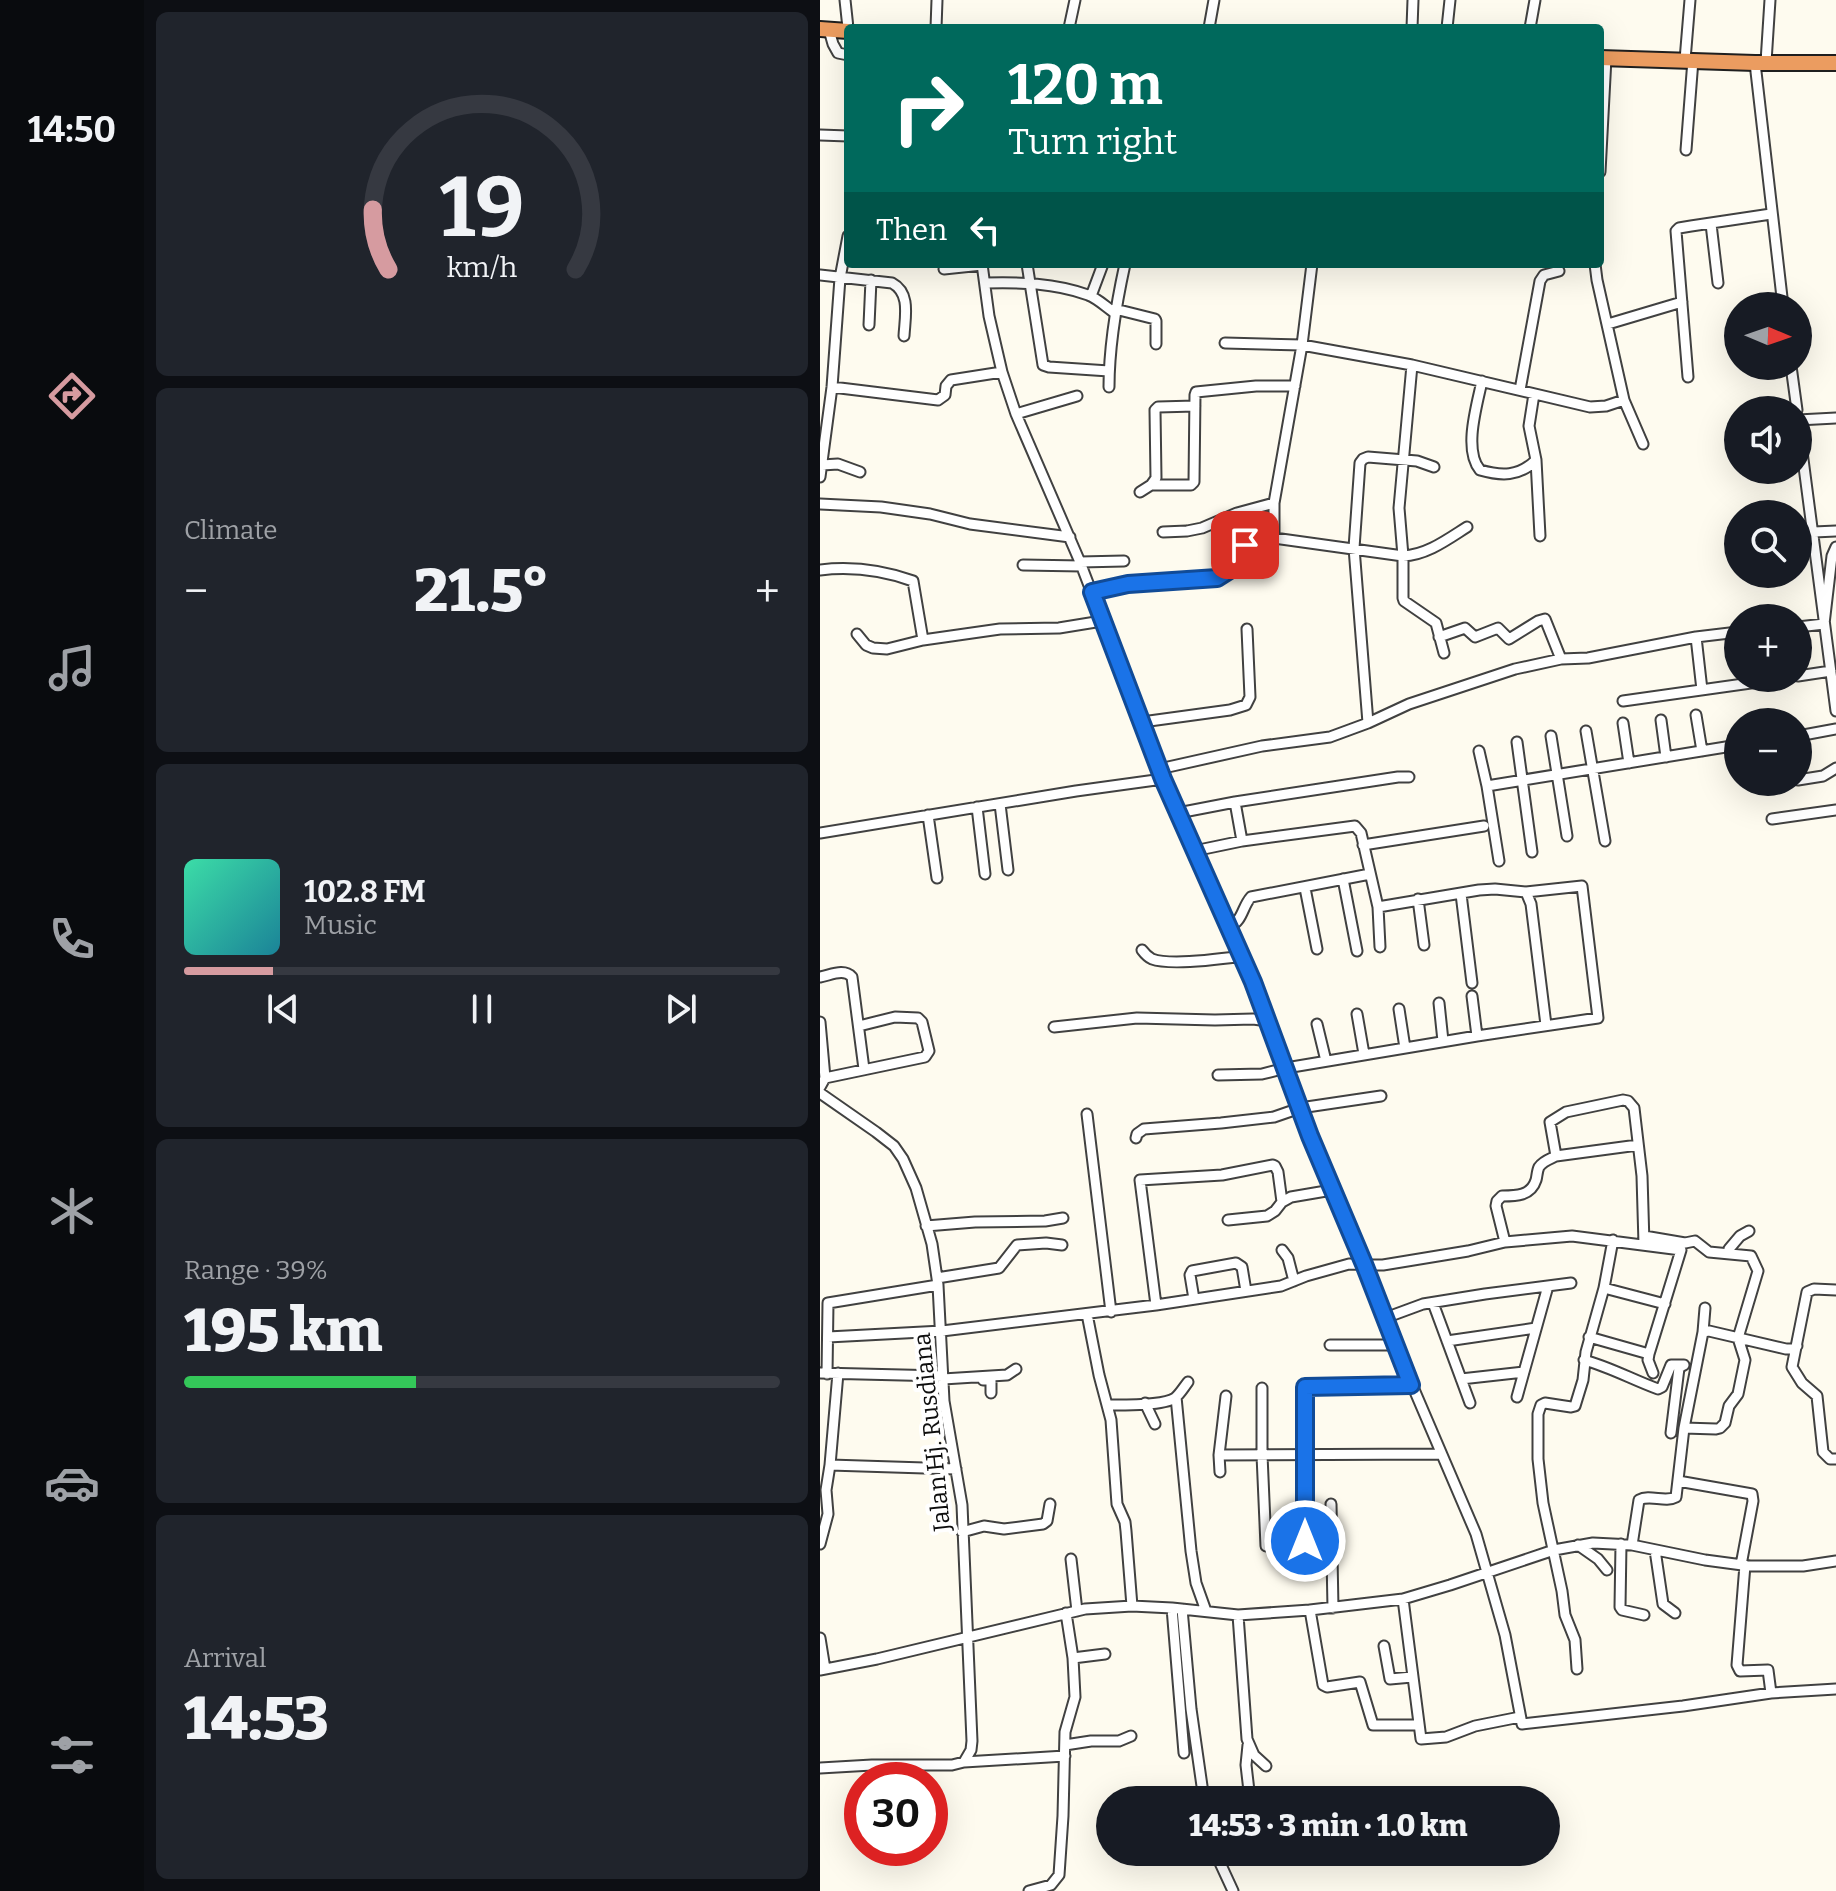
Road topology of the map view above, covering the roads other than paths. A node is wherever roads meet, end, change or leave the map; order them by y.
1 (845, 0) edge
2 (937, 0) edge
3 (1075, 0) edge
4 (1214, 0) edge
5 (1413, 0) edge
6 (1450, 0) edge
7 (1535, 0) edge
8 (1690, 0) edge
9 (1770, 0) edge
10 (847, 24) edge
11 (936, 24) edge
12 (1070, 24) edge
13 (1210, 24) edge
14 (1412, 24) edge
15 (1447, 24) edge
16 (1531, 24) edge
17 (825, 30) edge
18 (844, 54) edge
19 (1604, 58) edge
20 (1689, 60) junction
21 (1760, 62) junction
22 (1836, 63) edge
23 (820, 135) edge
24 (844, 136) edge
25 (1686, 150) dead end
26 (1771, 214) junction
27 (1711, 224) junction
28 (844, 257) edge
29 (954, 268) edge
30 (982, 268) edge
31 (1028, 268) edge
32 (1102, 268) edge
33 (1124, 268) edge
34 (1312, 268) edge
35 (1596, 268) edge
36 (944, 269) dead end
37 (1559, 271) dead end
38 (820, 275) edge
39 (840, 278) junction
40 (871, 280) junction
41 (1031, 282) junction
42 (985, 283) junction
43 (1718, 283) dead end
44 (1781, 292) edge
45 (1091, 296) junction
46 (1682, 302) junction
47 (1115, 311) junction
48 (1608, 324) junction
49 (869, 325) dead end
50 (904, 336) dead end
51 (1225, 343) dead end
52 (1156, 344) dead end
53 (1302, 345) junction
54 (1412, 365) junction
55 (1109, 371) junction
56 (1002, 372) junction
57 (1688, 377) dead end
58 (1482, 381) junction
59 (1295, 386) junction
60 (832, 387) junction
61 (1109, 387) dead end
62 (1520, 390) junction
63 (1534, 394) junction
64 (1077, 396) dead end
65 (1624, 400) junction
66 (1195, 406) junction
67 (1016, 414) junction
68 (824, 417) edge
69 (1836, 418) edge
70 (1812, 420) edge
71 (1643, 444) dead end
72 (1403, 460) junction
73 (1536, 460) junction
74 (822, 465) junction
75 (1434, 467) dead end
76 (860, 472) dead end
77 (820, 477) edge
78 (1807, 484) edge
79 (1151, 485) junction
80 (1140, 492) dead end
81 (1274, 503) junction
82 (820, 504) edge
83 (1467, 527) dead end
84 (1836, 531) edge
85 (1163, 532) dead end
86 (1814, 532) junction
87 (1540, 536) dead end
88 (1070, 537) junction
89 (1274, 538) junction
90 (1836, 547) edge
91 (1354, 548) junction
92 (1403, 556) junction
93 (1124, 561) dead end
94 (1081, 564) junction
95 (1023, 565) dead end
96 (820, 570) edge
97 (1092, 592) junction
98 (1102, 621) junction
99 (1824, 624) junction
100 (1812, 625) edge
101 (1247, 629) dead end
102 (857, 634) dead end
103 (1724, 634) edge
104 (1439, 637) junction
105 (1696, 637) junction
106 (923, 640) junction
107 (1444, 653) dead end
108 (1561, 659) junction
109 (1831, 671) junction
110 (1812, 674) edge
111 (1724, 687) edge
112 (1702, 690) junction
113 (1623, 701) dead end
114 (1836, 711) edge
115 (1696, 715) dead end
116 (1661, 720) dead end
117 (1142, 722) junction
118 (1368, 723) junction
119 (1623, 723) dead end
120 (1836, 729) edge
121 (1586, 731) dead end
122 (1812, 733) edge
123 (1551, 736) dead end
124 (1517, 742) dead end
125 (1724, 747) edge
126 (1479, 751) dead end
127 (1702, 751) junction
128 (1666, 757) junction
129 (1629, 763) junction
130 (1836, 768) edge
131 (1159, 769) junction
132 (1593, 769) junction
133 (1557, 774) junction
134 (1409, 777) dead end
135 (1812, 778) edge
136 (1163, 779) junction
137 (1521, 780) junction
138 (1487, 786) junction
139 (1235, 802) junction
140 (1000, 804) junction
141 (977, 807) junction
142 (1836, 810) edge
143 (1178, 813) junction
144 (928, 815) junction
145 (1772, 819) dead end
146 (1484, 826) dead end
147 (820, 833) edge
148 (1567, 836) dead end
149 (1242, 841) junction
150 (1605, 841) dead end
151 (1363, 845) junction
152 (1194, 851) junction
153 (1532, 852) dead end
154 (1499, 861) dead end
155 (1008, 870) dead end
156 (985, 874) dead end
157 (1370, 874) junction
158 (937, 878) dead end
159 (1343, 879) junction
160 (1305, 888) junction
161 (1526, 892) junction
162 (1461, 894) junction
163 (1418, 899) junction
164 (1378, 907) junction
165 (1229, 927) junction
166 (1424, 945) dead end
167 (1380, 947) dead end
168 (1317, 949) dead end
169 (1142, 950) dead end
170 (1357, 951) dead end
171 (1242, 956) junction
172 (820, 977) edge
173 (1472, 983) dead end
174 (1472, 996) dead end
175 (1439, 1003) dead end
176 (1399, 1009) dead end
177 (1357, 1014) dead end
178 (1268, 1021) junction
179 (820, 1022) edge
180 (1317, 1024) dead end
181 (1546, 1025) junction
182 (859, 1026) junction
183 (1054, 1027) dead end
184 (1477, 1036) junction
185 (1443, 1041) junction
186 (1405, 1048) junction
187 (1364, 1054) junction
188 (1326, 1061) junction
189 (1286, 1068) junction
190 (864, 1069) junction
191 (1218, 1075) dead end
192 (825, 1078) junction
193 (820, 1090) edge
194 (1381, 1096) dead end
195 (1300, 1108) junction
196 (1087, 1114) dead end
197 (1136, 1138) dead end
198 (1638, 1145) junction
199 (1556, 1156) junction
200 (1332, 1190) junction
201 (1282, 1202) junction
202 (1063, 1218) dead end
203 (1228, 1220) dead end
204 (926, 1226) junction
205 (1749, 1231) dead end
206 (1613, 1240) junction
207 (1644, 1240) junction
208 (1505, 1242) junction
209 (1062, 1245) dead end
210 (1282, 1250) dead end
211 (1730, 1253) junction
212 (1364, 1264) junction
213 (938, 1281) junction
214 (1294, 1281) junction
215 (1571, 1283) dead end
216 (1548, 1286) junction
217 (1604, 1288) junction
218 (1836, 1290) edge
219 (1246, 1291) junction
220 (1194, 1299) junction
221 (1433, 1303) junction
222 (1665, 1304) junction
223 (823, 1305) edge
224 (1153, 1306) junction
225 (1705, 1308) dead end
226 (1111, 1312) junction
227 (1087, 1314) junction
228 (1385, 1318) junction
229 (1536, 1328) junction
230 (942, 1331) junction
231 (1703, 1332) junction
232 (828, 1337) junction
233 (1589, 1337) junction
234 (1738, 1338) junction
235 (1447, 1341) junction
236 (1330, 1345) dead end
237 (1395, 1345) junction
238 (1797, 1346) junction
239 (1649, 1354) junction
240 (1584, 1360) junction
241 (1684, 1365) junction
242 (1696, 1367) junction
243 (1016, 1369) dead end
244 (1524, 1372) junction
245 (828, 1373) edge
246 (1653, 1373) dead end
247 (943, 1379) junction
248 (1461, 1379) junction
249 (1188, 1382) dead end
250 (1411, 1385) junction
251 (1262, 1388) dead end
252 (991, 1393) dead end
253 (1226, 1396) dead end
254 (1517, 1397) dead end
255 (1169, 1400) junction
256 (1145, 1403) junction
257 (1470, 1403) dead end
258 (1107, 1405) junction
259 (1155, 1424) dead end
260 (1684, 1428) junction
261 (1671, 1433) dead end
262 (1305, 1454) junction
263 (1441, 1454) junction
264 (1219, 1455) junction
265 (1262, 1455) junction
266 (1836, 1459) edge
267 (830, 1465) junction
268 (956, 1469) junction
269 (1220, 1472) dead end
270 (1678, 1481) junction
271 (1050, 1504) dead end
272 (1331, 1504) dead end
273 (962, 1532) junction
274 (1305, 1541) dead end
275 (820, 1544) edge
276 (1578, 1545) junction
277 (1627, 1545) junction
278 (1266, 1546) dead end
279 (1554, 1550) junction
280 (1655, 1550) junction
281 (1071, 1559) dead end
282 (1836, 1561) edge
283 (1743, 1565) junction
284 (1607, 1570) dead end
285 (1488, 1571) junction
286 (1403, 1599) junction
287 (1132, 1606) junction
288 (1180, 1608) junction
289 (1333, 1608) junction
290 (1310, 1610) junction
291 (1077, 1611) junction
292 (1204, 1611) junction
293 (1066, 1613) junction
294 (1675, 1613) dead end
295 (1238, 1615) junction
296 (1644, 1615) dead end
297 (967, 1636) junction
298 (820, 1638) edge
299 (1384, 1646) dead end
300 (1105, 1654) dead end
301 (1073, 1658) junction
302 (822, 1669) edge
303 (1577, 1669) dead end
304 (1412, 1677) junction
305 (1836, 1689) edge
306 (1771, 1693) junction
307 (1520, 1717) junction
308 (1418, 1725) junction
309 (1131, 1736) dead end
310 (1065, 1745) junction
311 (1248, 1745) junction
312 (1184, 1753) dead end
313 (1065, 1756) junction
314 (964, 1762) junction
315 (1266, 1766) dead end
316 (820, 1768) edge
317 (1202, 1786) edge
318 (1248, 1786) edge
319 (1221, 1866) edge
320 (1029, 1891) edge
321 (1233, 1891) edge

1 - 10 street
2 - 11 street
3 - 12 street
4 - 13 street
5 - 14 street
6 - 15 street
7 - 16 street
8 - 20 street
9 - 21 street
17 - 18 street
19 - 20 highway
20 - 21 highway
20 - 25 street
21 - 22 highway
21 - 26 street
23 - 24 street
26 - 27 street
26 - 44 street
27 - 43 street
27 - 46 street
28 - 39 street
29 - 36 street
30 - 42 street
31 - 41 street
32 - 45 street
33 - 47 street
34 - 53 street
35 - 48 street
37 - 62 street
38 - 39 street
39 - 40 street
39 - 60 street
40 - 49 street
40 - 50 street
41 - 42 street
41 - 45 street
41 - 55 street
42 - 56 street
45 - 47 street
46 - 48 street
46 - 57 street
47 - 52 street
47 - 55 street
48 - 65 street
51 - 53 street
53 - 54 street
53 - 59 street
54 - 58 street
54 - 72 street
55 - 61 street
56 - 60 street
56 - 67 street
58 - 62 street
58 - 73 street
59 - 66 street
59 - 81 street
60 - 68 street
62 - 63 street
63 - 65 street
63 - 73 street
64 - 67 street
65 - 71 street
66 - 79 street
66 - 79 street
67 - 88 street
68 - 74 street
69 - 70 street
72 - 75 street
72 - 91 street
72 - 92 street
73 - 87 street
74 - 76 street
74 - 77 street
78 - 86 street
79 - 80 street
81 - 85 street
81 - 89 street
82 - 88 street
83 - 92 street
84 - 86 street
86 - 99 street
88 - 94 street
89 - 91 street
89 - 97 street
90 - 99 street
91 - 92 street
91 - 118 street
92 - 104 street
93 - 94 street
94 - 95 street
94 - 97 street
96 - 106 street
97 - 98 street
98 - 106 street
98 - 117 street
99 - 100 street
99 - 109 street
101 - 117 street
102 - 106 street
103 - 105 street
104 - 107 street
104 - 108 street
105 - 108 street
105 - 112 street
108 - 118 street
109 - 110 street
109 - 114 street
111 - 112 street
112 - 113 street
115 - 127 street
116 - 128 street
117 - 131 street
118 - 131 street
119 - 129 street
120 - 122 street
121 - 132 street
123 - 133 street
124 - 137 street
125 - 127 street
126 - 138 street
127 - 128 street
128 - 129 street
129 - 132 street
130 - 135 street
131 - 136 street
132 - 133 street
132 - 150 street
133 - 137 street
133 - 148 street
134 - 139 street
136 - 140 street
136 - 143 street
137 - 138 street
137 - 153 street
138 - 154 street
139 - 143 street
139 - 149 street
140 - 141 street
140 - 155 street
141 - 144 street
141 - 156 street
142 - 145 street
143 - 152 street
144 - 147 street
144 - 158 street
146 - 151 street
149 - 151 street
149 - 152 street
151 - 157 street
152 - 165 street
157 - 159 street
157 - 164 street
159 - 160 street
159 - 170 street
160 - 165 street
160 - 168 street
161 - 162 street
161 - 181 street
161 - 181 street
162 - 163 street
162 - 173 street
163 - 164 street
163 - 166 street
164 - 167 street
165 - 171 street
169 - 171 street
171 - 178 street
172 - 182 street
174 - 184 street
175 - 185 street
176 - 186 street
177 - 187 street
178 - 183 street
178 - 189 street
179 - 192 street
180 - 188 street
181 - 184 street
182 - 190 street
182 - 190 street
184 - 185 street
185 - 186 street
186 - 187 street
187 - 188 street
188 - 189 street
189 - 191 street
189 - 195 street
190 - 192 street
192 - 193 street
193 - 204 street, Jalan Hj. Rusdiana
194 - 195 street
195 - 197 street
195 - 200 street
196 - 226 street
198 - 199 street
198 - 199 street
198 - 207 street
199 - 208 street
200 - 201 street
200 - 212 street
201 - 203 street
201 - 224 street
202 - 204 street
204 - 213 street, Jalan Hj. Rusdiana
205 - 211 street
206 - 207 street
206 - 208 street
206 - 217 street
207 - 211 street
207 - 222 street
208 - 212 street
209 - 213 street
210 - 214 street
211 - 234 street
212 - 214 street
212 - 228 street
213 - 223 street
213 - 230 street, Jalan Hj. Rusdiana
214 - 219 street
215 - 216 street
216 - 221 street
216 - 229 street
217 - 222 street
217 - 233 street
218 - 238 street
219 - 220 street
219 - 220 street
220 - 224 street
221 - 228 street
221 - 235 street
222 - 239 street
223 - 232 street
224 - 226 street
225 - 231 street
226 - 227 street
227 - 230 street
227 - 258 street
228 - 237 street
229 - 235 street
229 - 244 street
230 - 232 street
230 - 247 street, Jalan Hj. Rusdiana
231 - 234 street
231 - 242 street
232 - 245 street
233 - 239 street
233 - 240 street
234 - 238 street
234 - 260 street
235 - 248 street
236 - 237 street
237 - 250 street
238 - 266 street
239 - 246 street
240 - 241 street
240 - 279 street
241 - 242 street
241 - 261 street
242 - 260 street
243 - 247 street
244 - 248 street
244 - 254 street
245 - 247 street
245 - 267 street
247 - 252 street
247 - 268 street, Jalan Hj. Rusdiana
248 - 257 street
249 - 255 street
250 - 262 street
250 - 263 street
251 - 265 street
253 - 264 street
255 - 256 street
255 - 292 street
256 - 258 street
256 - 259 street
258 - 287 street
260 - 270 street
262 - 263 street
262 - 265 street
262 - 274 street
263 - 285 street
264 - 265 street
264 - 269 street
265 - 278 street
267 - 268 street
267 - 275 street
268 - 273 street, Jalan Hj. Rusdiana
270 - 277 street
270 - 283 street
271 - 273 street
272 - 289 street
273 - 297 street, Jalan Hj. Rusdiana
276 - 277 street
276 - 279 street
276 - 284 street
277 - 280 street
277 - 296 street
279 - 285 street
279 - 303 street
280 - 283 street
280 - 294 street
281 - 291 street
282 - 283 street
283 - 306 street
285 - 286 street
285 - 307 street
286 - 289 street
286 - 304 street
287 - 288 street
287 - 291 street
288 - 292 street
288 - 312 street
288 - 317 street
289 - 290 street
290 - 295 street
290 - 308 street
291 - 293 street
292 - 295 street
293 - 297 street
293 - 301 street
295 - 311 street
297 - 302 street
297 - 314 street, Jalan Hj. Rusdiana
298 - 302 street
299 - 304 street
300 - 301 street
301 - 310 street
304 - 308 street
305 - 306 street
306 - 307 street
307 - 308 street
309 - 310 street
310 - 313 street
311 - 315 street
311 - 318 street
313 - 314 street
313 - 320 street
314 - 316 street
319 - 321 street

